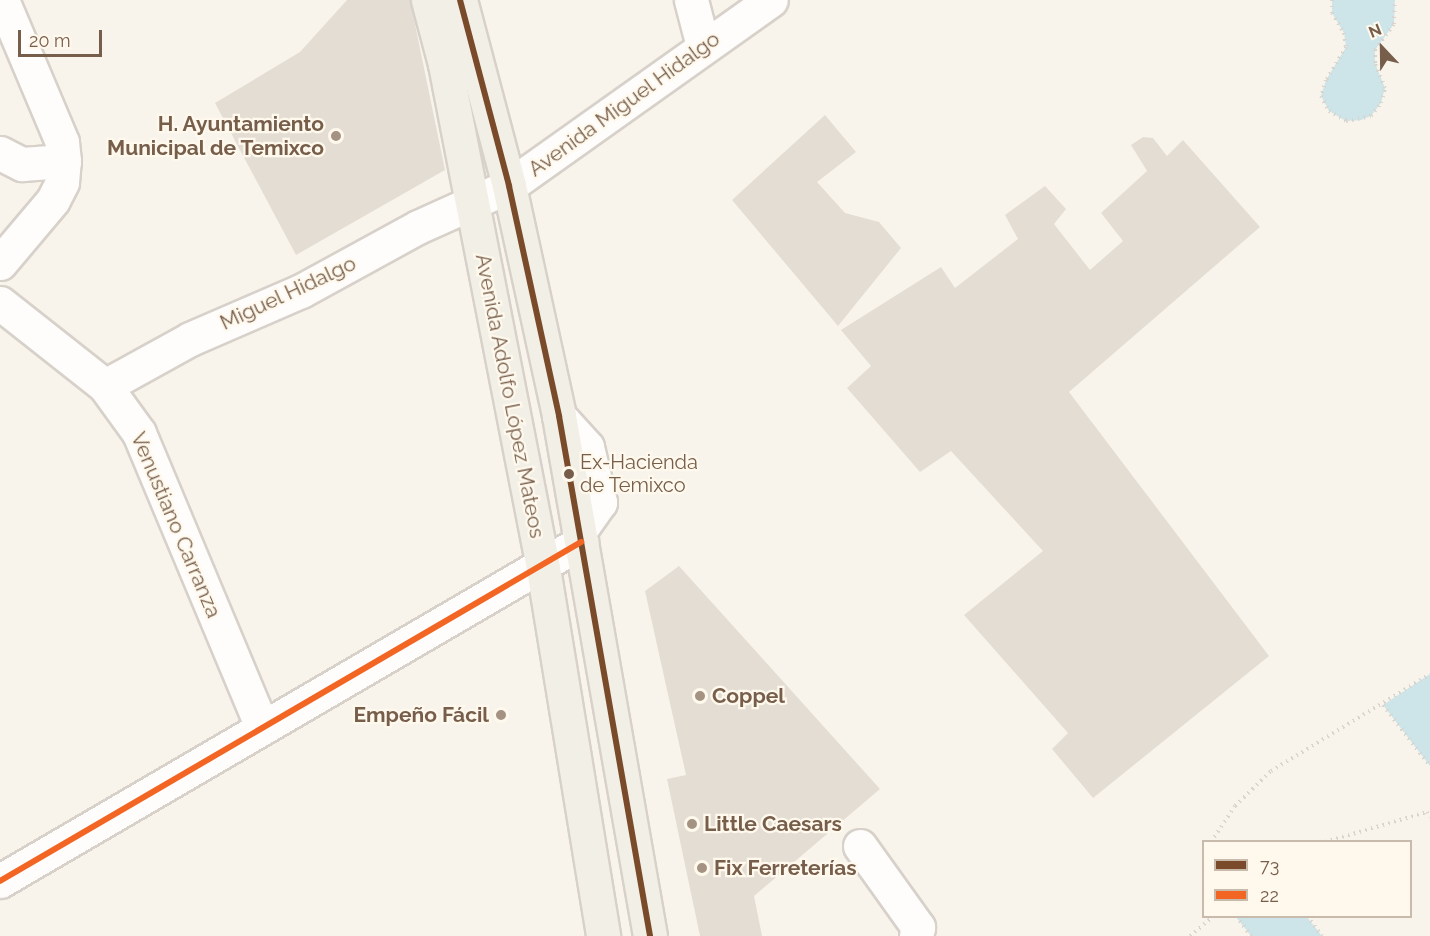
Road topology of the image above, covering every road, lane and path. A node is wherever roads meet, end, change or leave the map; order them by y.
1 (2, 0) edge
2 (428, 0) edge
3 (460, 0) edge
4 (691, 0) edge
5 (771, 0) edge
6 (1332, 0) edge
7 (1395, 0) edge
8 (703, 46) junction
9 (0, 153) edge
10 (64, 161) junction
11 (509, 186) junction
12 (473, 200) junction
13 (0, 263) edge
14 (0, 303) edge
15 (105, 386) junction
16 (580, 537) junction
17 (542, 562) junction
18 (1430, 674) edge
19 (1383, 705) junction
20 (262, 727) junction
21 (1430, 766) edge
22 (1429, 812) edge
23 (1212, 840) edge
24 (1332, 840) edge
25 (860, 846) dead end
26 (0, 881) edge
27 (1212, 918) edge
28 (1238, 918) edge
29 (1308, 918) edge
30 (603, 936) edge
31 (650, 936) edge
32 (916, 936) edge
33 (1190, 936) edge
34 (1251, 936) edge
35 (1322, 936) edge

1 - 10 street
2 - 12 main road, Avenida Adolfo López Mateos
3 - 11 main road, Avenida Adolfo López Mateos
4 - 8 street
5 - 8 street, Avenida Miguel Hidalgo
6 - 7 path
8 - 11 street, Avenida Miguel Hidalgo
9 - 10 street
10 - 13 street
11 - 12 street, Avenida Miguel Hidalgo
11 - 16 main road, Avenida Adolfo López Mateos
12 - 15 street, Miguel Hidalgo
12 - 17 main road, Avenida Adolfo López Mateos
14 - 15 street, Venustiano Carranza
15 - 20 street, Venustiano Carranza
16 - 17 street
16 - 31 main road, Avenida Adolfo López Mateos
17 - 20 street
17 - 30 main road, Avenida Adolfo López Mateos
18 - 19 path
19 - 21 path
19 - 23 path
20 - 26 street
22 - 24 path
25 - 32 street
27 - 33 path
28 - 34 path
29 - 35 path

